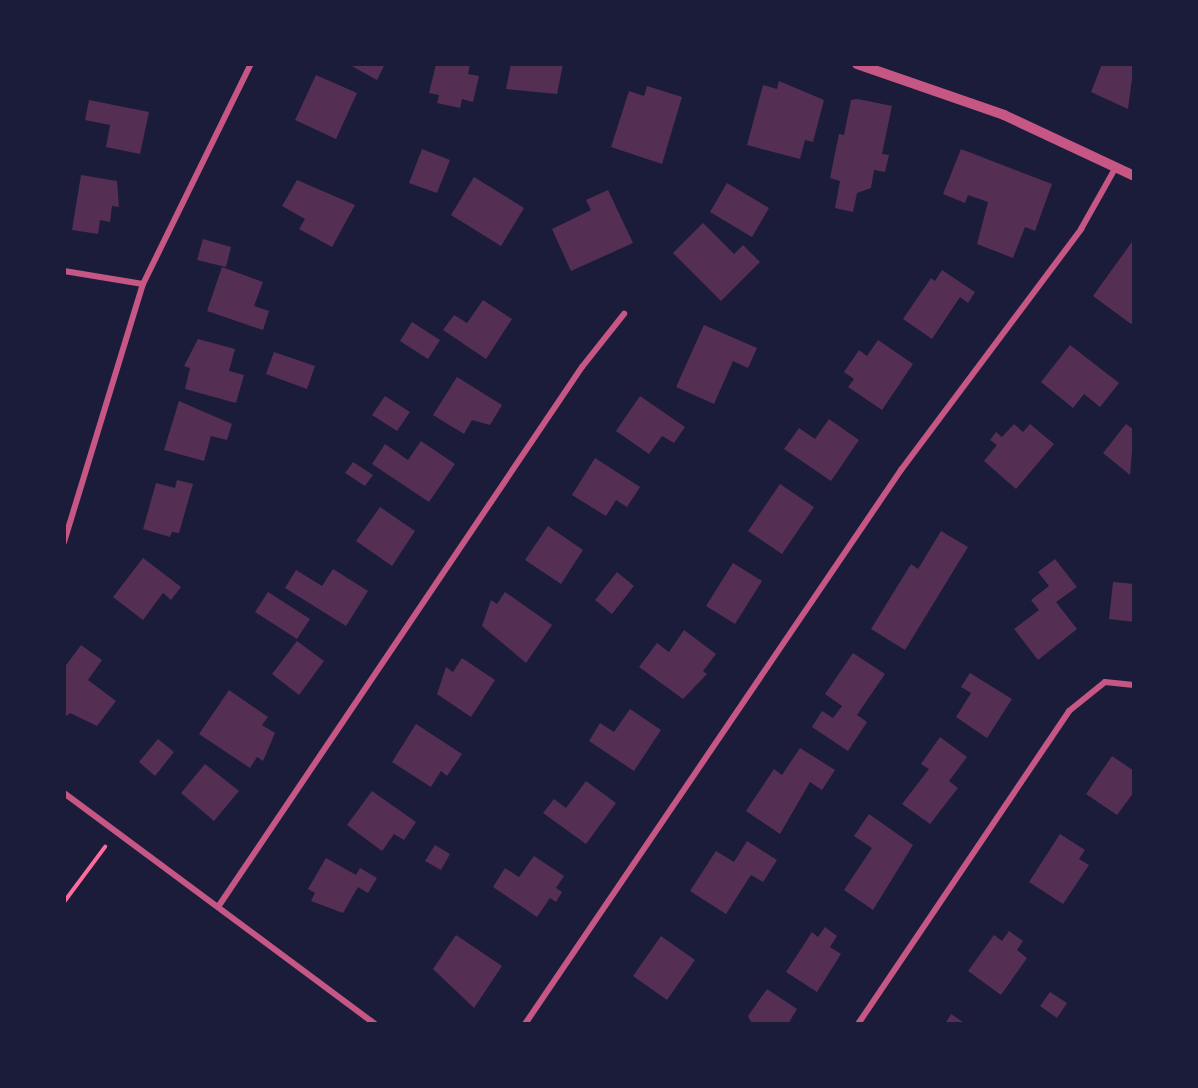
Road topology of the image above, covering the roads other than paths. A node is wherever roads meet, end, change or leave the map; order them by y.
1 (251, 64) edge
2 (857, 64) edge
3 (1116, 166) junction
4 (1132, 172) edge
5 (64, 271) edge
6 (143, 284) junction
7 (624, 314) dead end
8 (64, 542) edge
9 (1134, 686) edge
10 (64, 793) edge
11 (218, 907) junction
12 (375, 1023) edge
13 (525, 1023) edge
14 (858, 1023) edge

1 - 6 street
2 - 3 street
3 - 4 street
3 - 13 street
5 - 6 street
6 - 8 street
7 - 11 street
9 - 14 street
10 - 11 street
11 - 12 street

